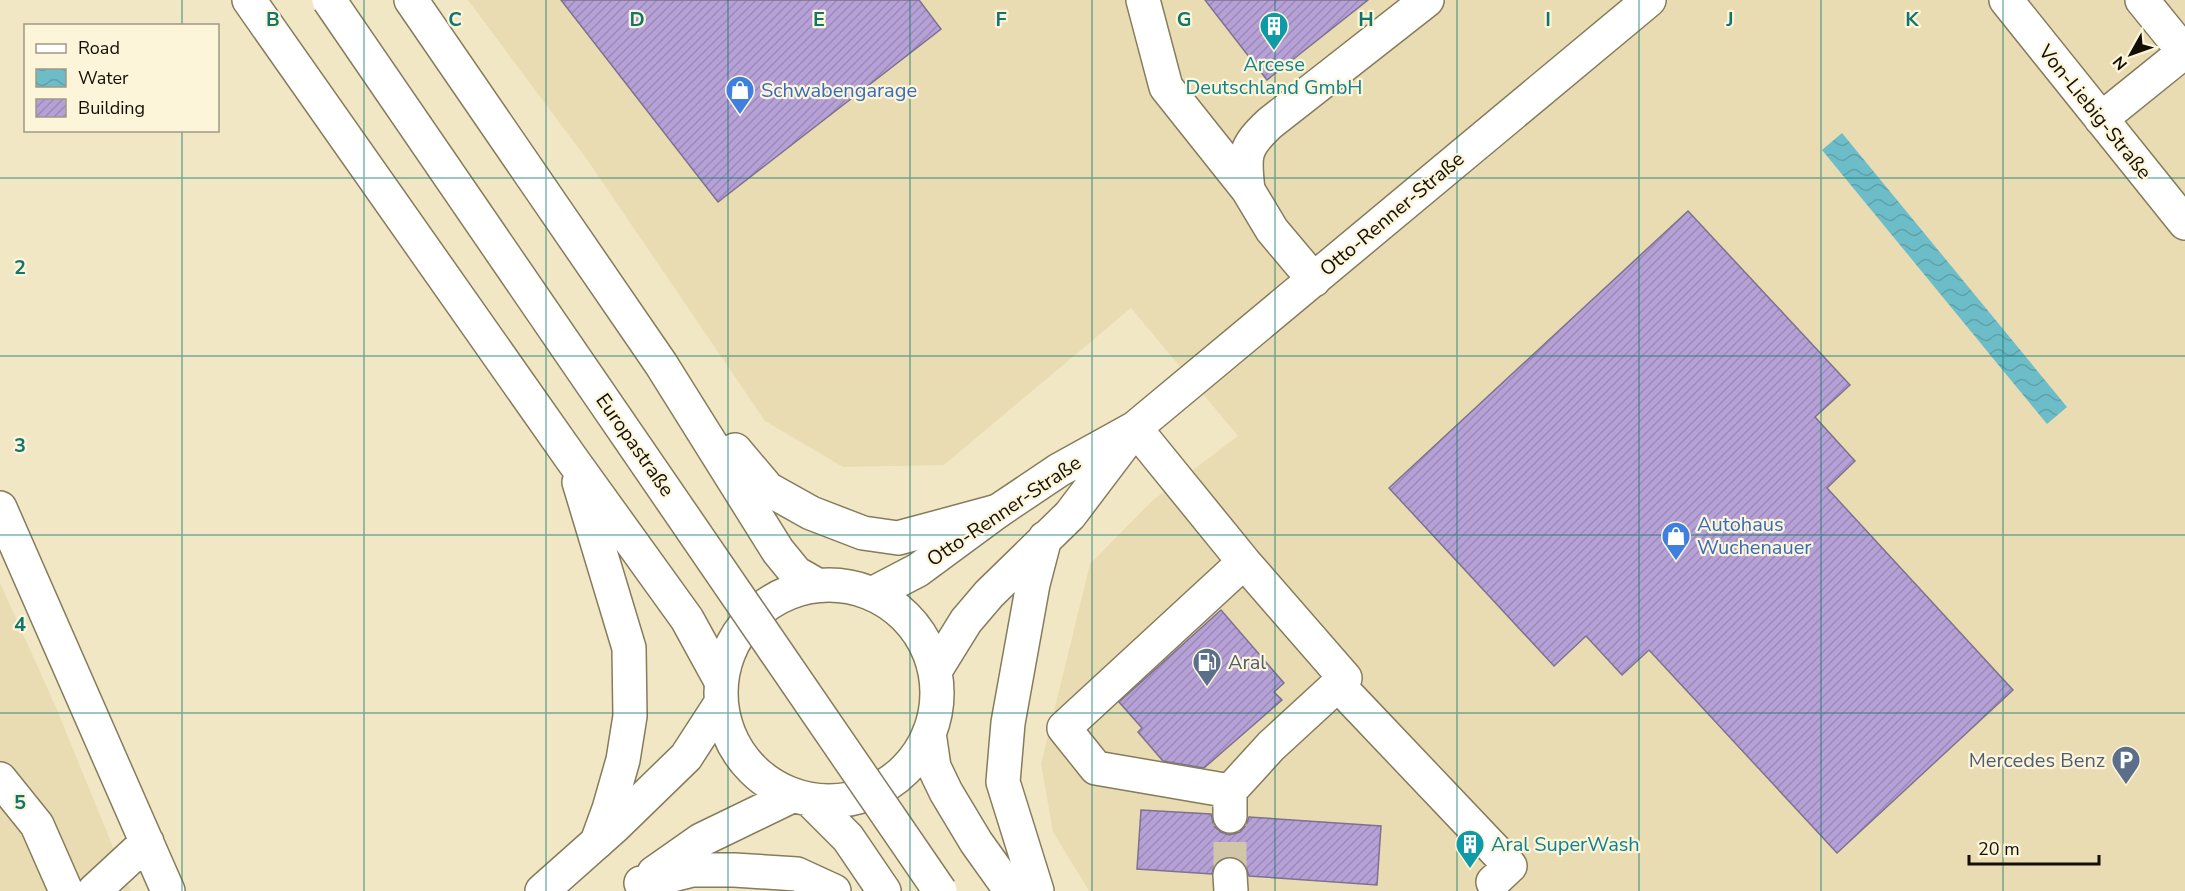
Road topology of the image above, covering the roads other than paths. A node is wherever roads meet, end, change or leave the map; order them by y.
1 (249, 0) edge
2 (329, 0) edge
3 (411, 0) edge
4 (1143, 0) edge
5 (1427, 0) edge
6 (1648, 0) edge
7 (2006, 0) edge
8 (2142, 0) edge
9 (2185, 52) edge
10 (2101, 120) junction
11 (1248, 190) junction
12 (2185, 223) edge
13 (1314, 280) junction
14 (661, 364) junction
15 (1135, 428) junction
16 (571, 458) junction
17 (0, 508) edge
18 (998, 511) junction
19 (1045, 538) junction
20 (1244, 562) junction
21 (816, 585) junction
22 (872, 594) junction
23 (935, 671) junction
24 (1338, 685) junction
25 (721, 692) junction
26 (929, 733) junction
27 (0, 779) edge
28 (802, 798) junction
29 (147, 842) junction
30 (597, 842) junction
31 (1493, 882) dead end
32 (636, 887) edge
33 (66, 891) edge
34 (94, 891) edge
35 (168, 891) edge
36 (542, 891) edge
37 (834, 891) edge
38 (884, 891) edge
39 (940, 891) edge
40 (1011, 891) edge
41 (1037, 891) edge

1 - 16 main road
2 - 39 main road, Europastraße, bridge
3 - 14 main road
4 - 11 main road
5 - 11 main road
6 - 13 main road, Otto-Renner-Straße
7 - 10 main road, Von-Liebig-Straße
8 - 9 main road
9 - 10 main road
10 - 12 main road, Von-Liebig-Straße
11 - 13 main road
13 - 15 main road, Otto-Renner-Straße
14 - 18 main road
14 - 21 main road
15 - 18 main road, Otto-Renner-Straße
15 - 19 main road, Otto-Renner-Straße
15 - 20 main road
16 - 25 main road
16 - 30 main road
17 - 29 main road
18 - 22 main road, Otto-Renner-Straße
19 - 23 main road, Otto-Renner-Straße
19 - 41 main road
20 - 24 main road
20 - 24 main road
21 - 22 main road
21 - 25 main road
22 - 23 main road
23 - 26 main road
24 - 31 main road
25 - 28 main road
25 - 30 main road
26 - 28 main road
26 - 40 main road
27 - 33 main road
28 - 32 main road
28 - 38 main road
29 - 34 main road
29 - 35 main road
30 - 36 main road
32 - 37 main road

